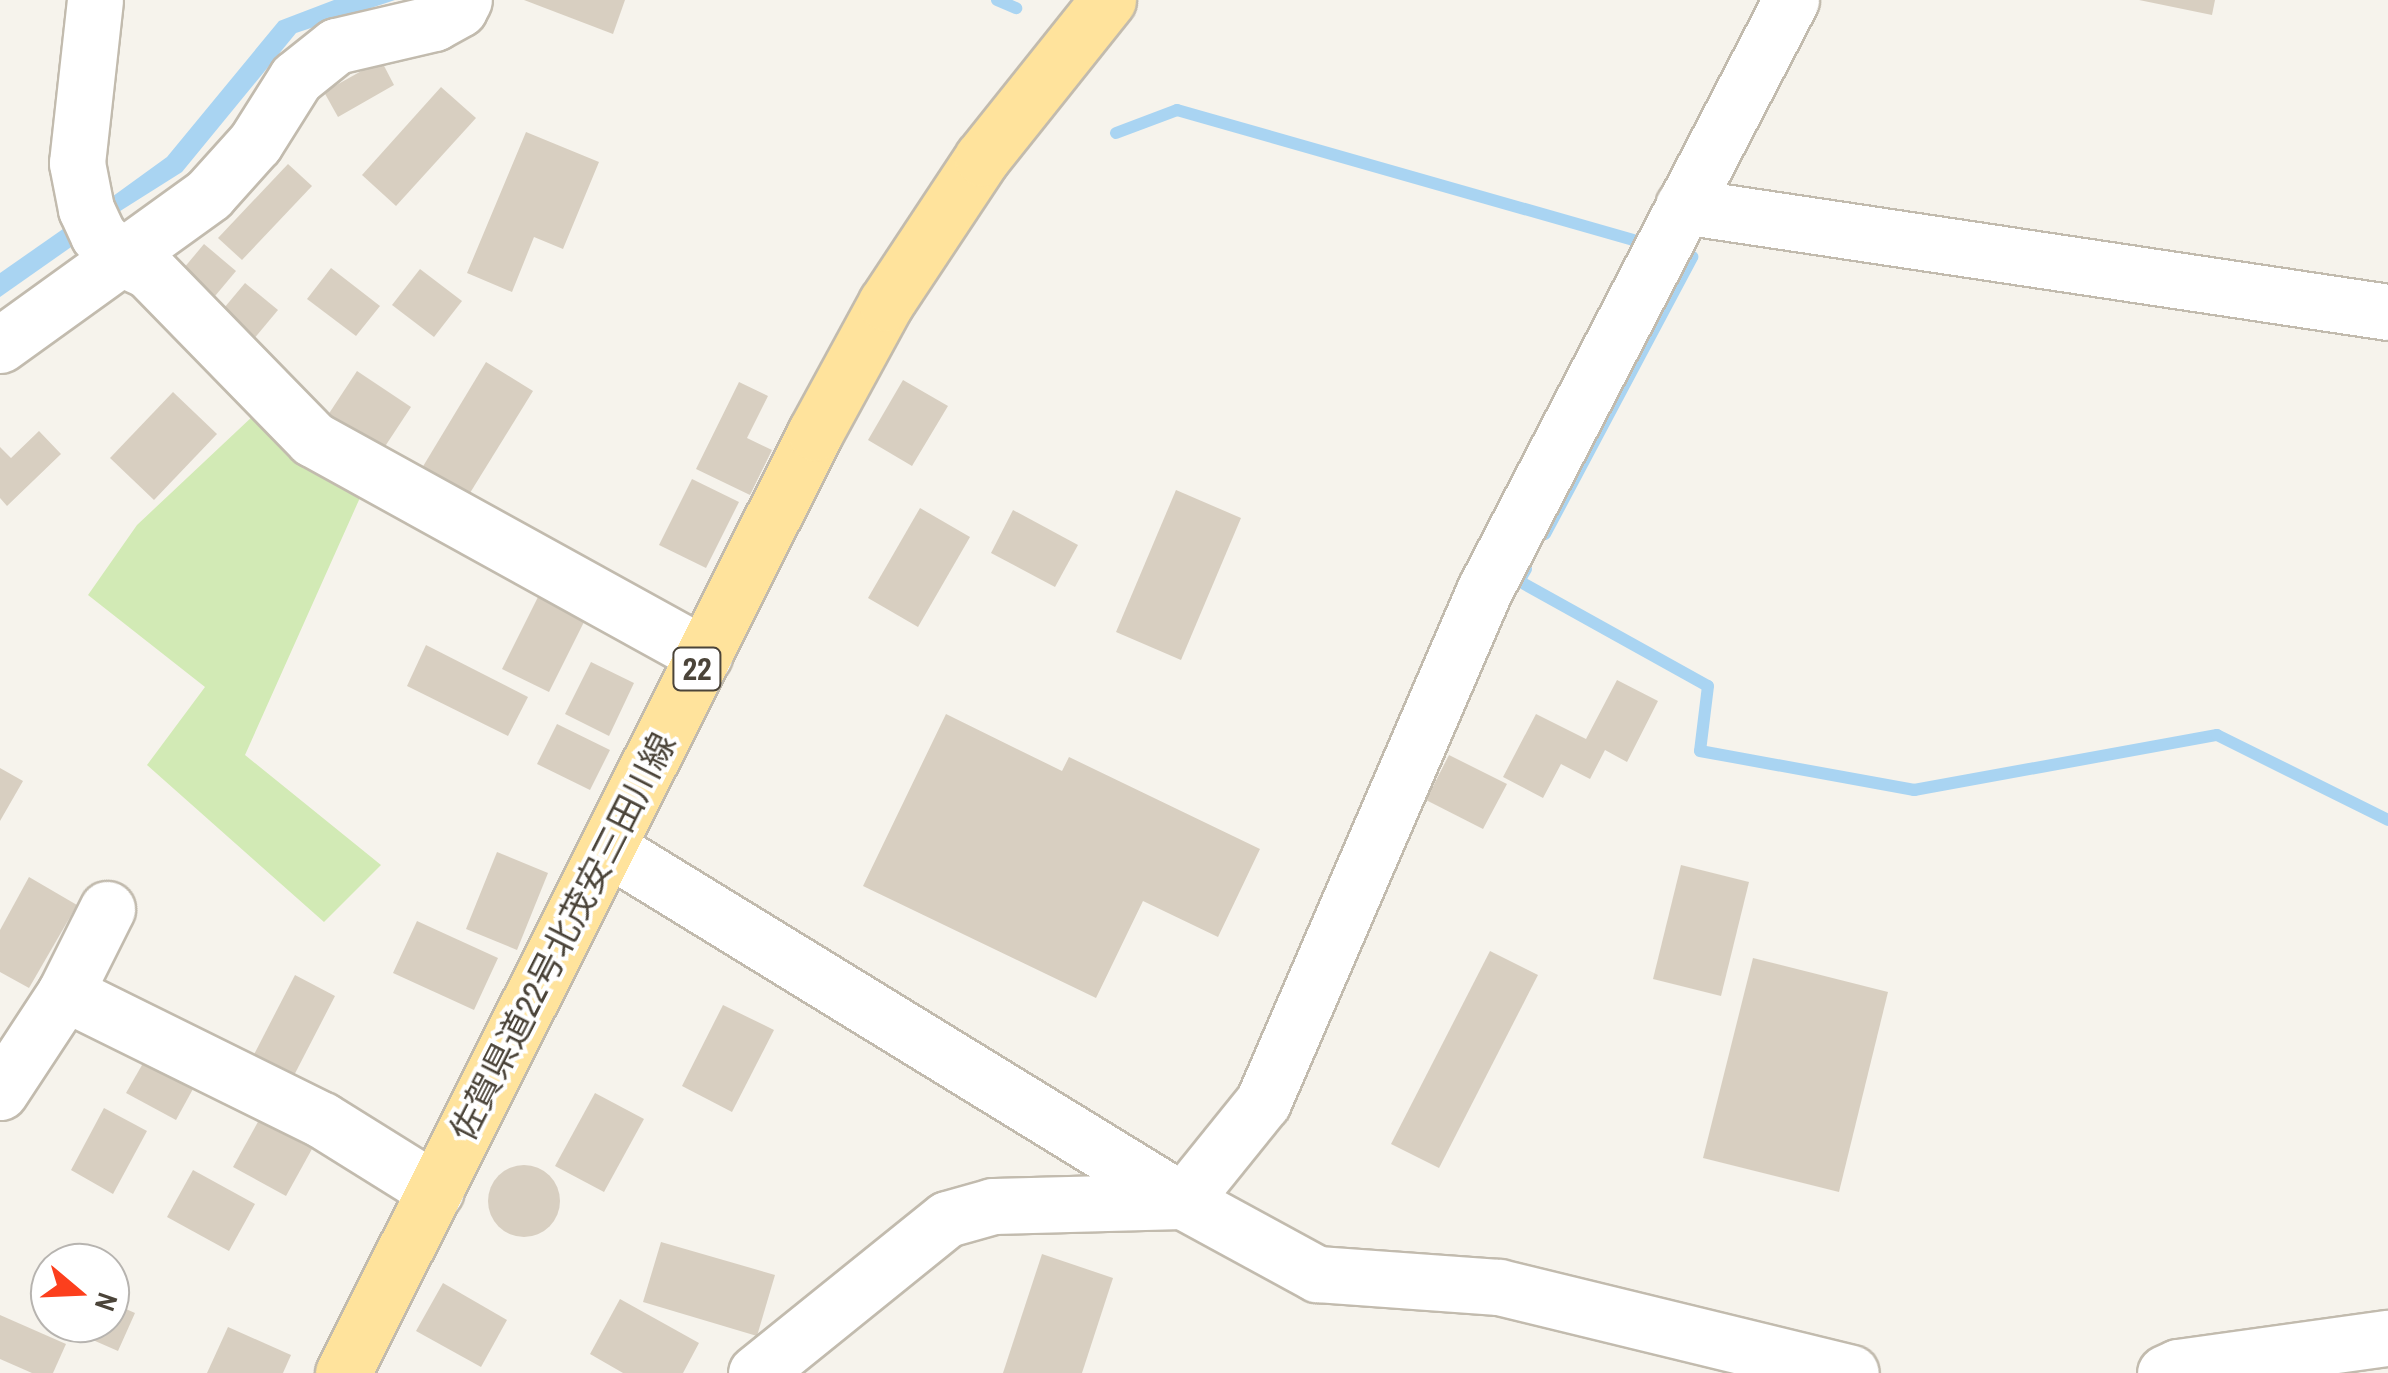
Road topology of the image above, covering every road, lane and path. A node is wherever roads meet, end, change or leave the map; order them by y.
1 (95, 0) edge
2 (464, 0) edge
3 (1108, 0) edge
4 (1791, 0) edge
5 (1683, 206) junction
6 (101, 233) junction
7 (2388, 312) edge
8 (0, 345) edge
9 (704, 655) junction
10 (608, 848) junction
11 (107, 909) dead end
12 (66, 992) junction
13 (0, 1092) edge
14 (436, 1191) junction
15 (1183, 1202) junction
16 (2388, 1338) edge
17 (1737, 1359) edge
18 (344, 1373) edge
19 (756, 1373) edge
20 (1851, 1373) edge
21 (2165, 1373) edge

1 - 6 street
2 - 6 street
3 - 9 main road, 佐賀県道22号北茂安三田川線 / 22
4 - 5 street
5 - 7 street
5 - 15 street
6 - 8 street
6 - 9 street
9 - 10 main road, 佐賀県道22号北茂安三田川線 / 22
10 - 14 main road, 佐賀県道22号北茂安三田川線 / 22
10 - 15 street
11 - 12 street
12 - 13 street
12 - 14 street
14 - 18 main road, 佐賀県道22号北茂安三田川線 / 22
15 - 17 street
15 - 19 street
16 - 21 street
17 - 20 street

